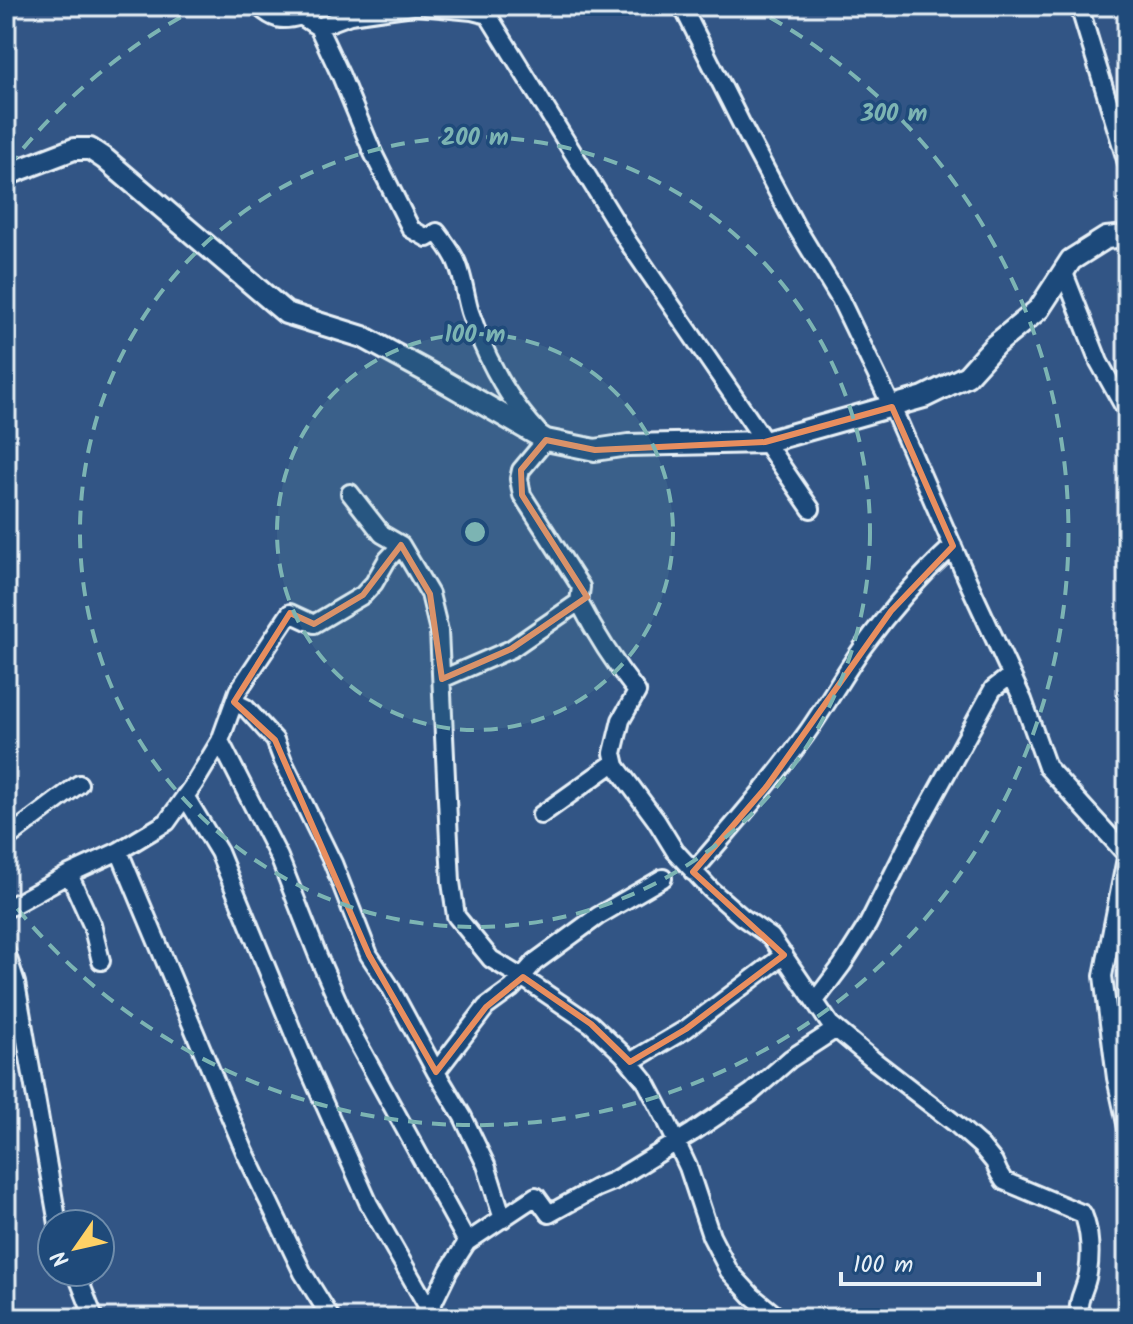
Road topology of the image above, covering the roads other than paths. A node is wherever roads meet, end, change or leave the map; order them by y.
1 (258, 6) edge
2 (411, 6) edge
3 (420, 6) edge
4 (682, 6) edge
5 (1079, 6) edge
6 (318, 27) junction
7 (1127, 163) edge
8 (6, 175) edge
9 (1127, 236) edge
10 (1064, 273) junction
11 (892, 407) junction
12 (1127, 412) edge
13 (546, 440) junction
14 (765, 442) junction
15 (350, 493) dead end
16 (811, 509) dead end
17 (401, 545) junction
18 (953, 546) junction
19 (579, 602) junction
20 (1011, 675) junction
21 (442, 679) junction
22 (234, 702) junction
23 (220, 741) junction
24 (615, 762) junction
25 (79, 784) dead end
26 (185, 796) junction
27 (541, 815) dead end
28 (6, 839) edge
29 (119, 851) junction
30 (1126, 853) edge
31 (693, 872) junction
32 (69, 874) junction
33 (663, 878) dead end
34 (6, 909) edge
35 (6, 952) edge
36 (784, 955) junction
37 (101, 961) dead end
38 (522, 978) junction
39 (815, 1001) junction
40 (836, 1029) junction
41 (630, 1062) junction
42 (436, 1072) junction
43 (1122, 1074) edge
44 (1127, 1128) edge
45 (676, 1141) junction
46 (55, 1208) edge
47 (503, 1219) junction
48 (467, 1242) junction
49 (82, 1288) edge
50 (432, 1315) edge
51 (94, 1318) edge
52 (331, 1318) edge
53 (779, 1318) edge
54 (1079, 1318) edge

1 - 6 street
2 - 6 street
3 - 14 street
4 - 11 street
5 - 7 street
6 - 13 street
8 - 13 street
9 - 10 street
10 - 11 street
10 - 12 street
11 - 14 street
11 - 18 street
13 - 14 street
13 - 19 street
14 - 16 street
15 - 17 street
17 - 21 street
17 - 22 street
18 - 20 street
18 - 31 street
19 - 21 street
19 - 24 street
20 - 30 street
20 - 39 street
21 - 38 street
22 - 23 street
22 - 42 street
23 - 26 street
23 - 48 street
24 - 27 street
24 - 31 street
25 - 28 street
26 - 29 street
26 - 50 street
29 - 32 street
29 - 52 street
30 - 43 street
31 - 36 street
32 - 34 street
32 - 37 street
33 - 38 street
35 - 46 street
36 - 39 street
36 - 41 street
38 - 41 street
38 - 42 street
39 - 40 street
40 - 45 street
40 - 54 street
41 - 45 street
42 - 47 street
43 - 44 street
45 - 47 street
45 - 53 street
47 - 48 street
48 - 50 street
49 - 51 street

